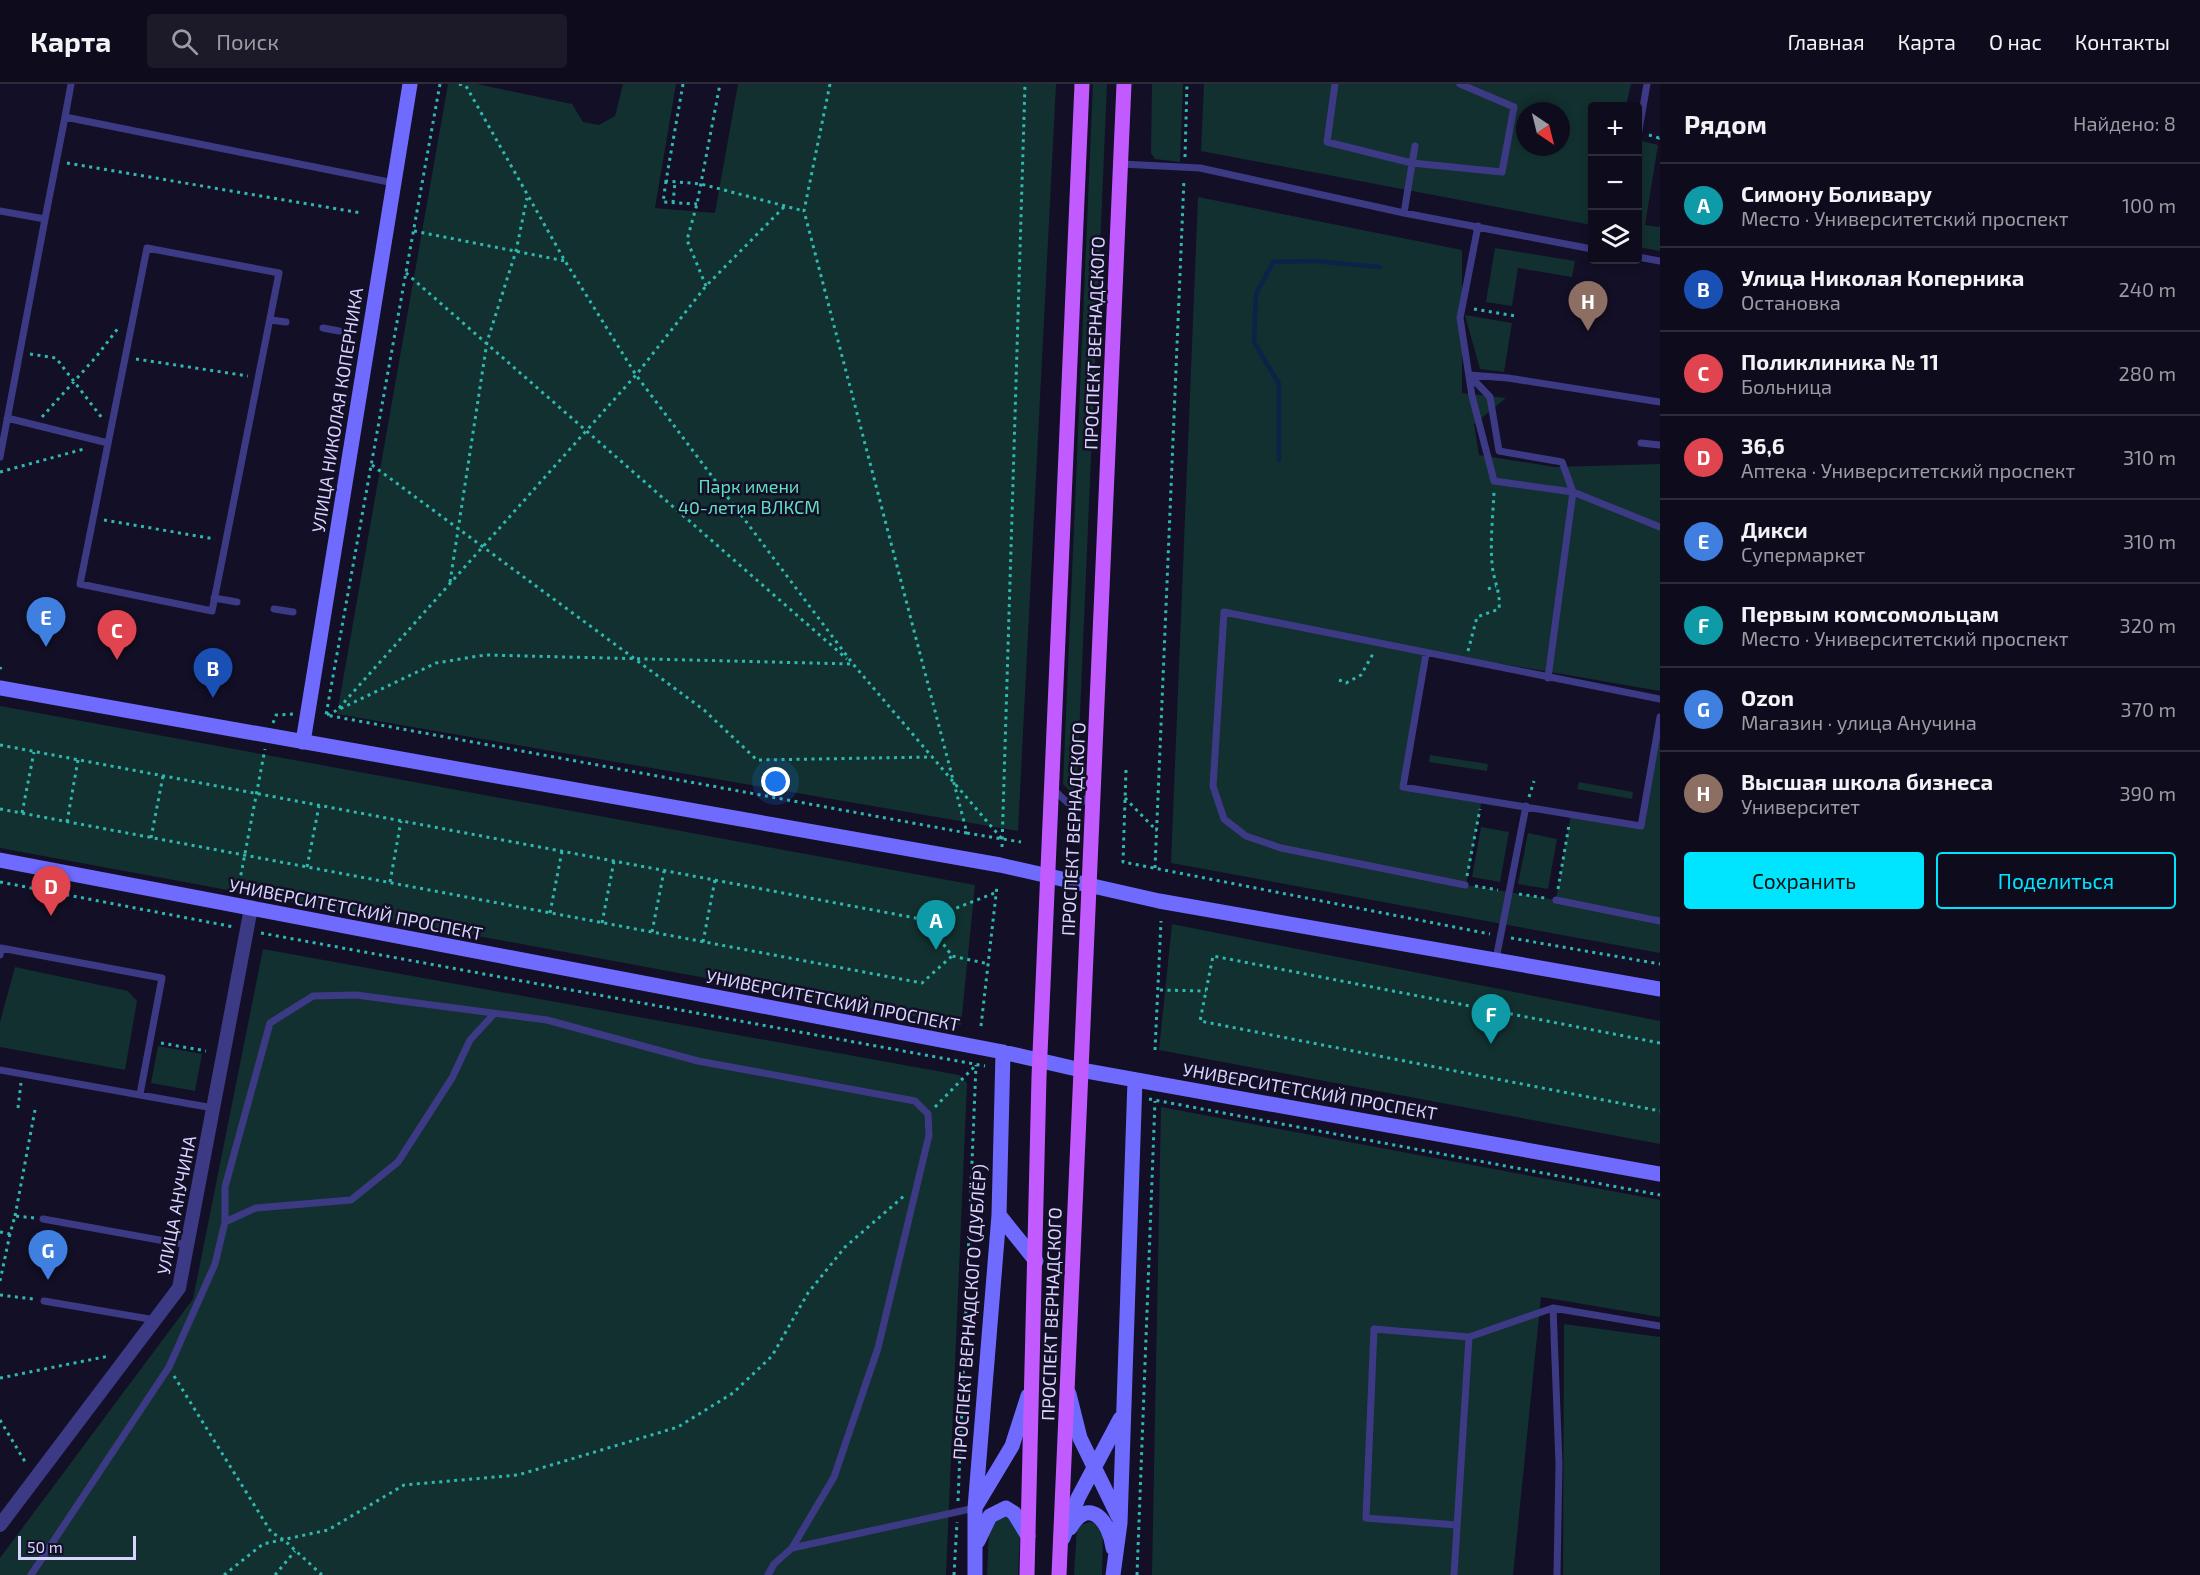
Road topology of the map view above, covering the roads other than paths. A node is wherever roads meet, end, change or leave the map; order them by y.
1 (71, 84) edge
2 (410, 84) edge
3 (1082, 84) edge
4 (1124, 84) edge
5 (1335, 84) edge
6 (1460, 84) edge
7 (1647, 84) edge
8 (1642, 113) edge
9 (65, 117) junction
10 (1415, 146) dead end
11 (1412, 163) junction
12 (1120, 164) junction
13 (394, 183) junction
14 (0, 211) edge
15 (1404, 213) junction
16 (45, 219) junction
17 (1478, 226) junction
18 (1588, 248) edge
19 (1642, 258) edge
20 (1660, 261) edge
21 (271, 320) junction
22 (286, 322) dead end
23 (323, 328) dead end
24 (339, 332) dead end
25 (1469, 375) junction
26 (1660, 402) edge
27 (7, 418) junction
28 (108, 443) junction
29 (1641, 443) dead end
30 (1660, 445) edge
31 (0, 457) edge
32 (1573, 492) junction
33 (1660, 527) edge
34 (214, 598) junction
35 (237, 602) dead end
36 (274, 609) dead end
37 (293, 612) dead end
38 (1426, 654) junction
39 (1548, 678) junction
40 (0, 688) edge
41 (1660, 699) edge
42 (1660, 717) edge
43 (303, 742) junction
44 (1051, 782) junction
45 (1095, 783) junction
46 (1526, 806) junction
47 (0, 860) edge
48 (1047, 874) junction
49 (1091, 885) junction
50 (1465, 885) dead end
51 (1556, 900) dead end
52 (251, 908) junction
53 (1660, 921) edge
54 (0, 955) edge
55 (1495, 960) junction
56 (1660, 989) edge
57 (494, 1014) junction
58 (1003, 1052) junction
59 (1040, 1060) junction
60 (0, 1070) edge
61 (1081, 1070) junction
62 (1136, 1080) junction
63 (140, 1094) junction
64 (213, 1108) junction
65 (1660, 1174) edge
66 (999, 1215) junction
67 (43, 1219) road end
68 (225, 1222) junction
69 (187, 1245) junction
70 (1036, 1261) junction
71 (44, 1301) road end
72 (1553, 1308) junction
73 (155, 1320) junction
74 (1660, 1326) edge
75 (1469, 1337) junction
76 (1067, 1383) junction
77 (1031, 1387) junction
78 (1123, 1414) junction
79 (1095, 1470) junction
80 (975, 1508) junction
81 (1120, 1523) junction
82 (0, 1525) edge
83 (1457, 1525) junction
84 (1028, 1536) junction
85 (1061, 1544) junction
86 (792, 1548) junction
87 (975, 1550) junction
88 (1114, 1558) junction
89 (31, 1575) edge
90 (768, 1575) edge
91 (975, 1575) edge
92 (1027, 1575) edge
93 (1059, 1575) edge
94 (1113, 1575) edge
95 (1454, 1575) edge
96 (1557, 1575) edge

1 - 9 lane
2 - 13 main road, УЛИЦА НИКОЛАЯ КОПЕРНИКА
3 - 44 main road, ПРОСПЕКТ ВЕРНАДСКОГО
4 - 12 main road, ПРОСПЕКТ ВЕРНАДСКОГО
5 - 11 lane
6 - 11 lane
7 - 8 lane
9 - 13 lane
9 - 16 lane
10 - 11 lane
11 - 15 lane
12 - 15 lane
12 - 45 main road, ПРОСПЕКТ ВЕРНАДСКОГО
13 - 43 main road, УЛИЦА НИКОЛАЯ КОПЕРНИКА
14 - 16 lane
15 - 17 lane
16 - 27 lane
17 - 18 lane
17 - 25 lane
19 - 20 lane
21 - 22 lane
21 - 28 lane
21 - 34 lane
23 - 24 lane
25 - 26 lane
25 - 32 lane
25 - 32 lane
27 - 28 lane
27 - 31 lane
28 - 34 lane
29 - 30 lane
32 - 33 lane
32 - 39 lane
34 - 35 lane
36 - 37 lane
38 - 39 lane
38 - 46 lane
38 - 50 lane
39 - 41 lane
40 - 43 main road
42 - 46 lane
43 - 48 main road
44 - 45 lane
44 - 48 main road, ПРОСПЕКТ ВЕРНАДСКОГО
45 - 49 main road, ПРОСПЕКТ ВЕРНАДСКОГО
46 - 55 lane
47 - 52 main road, УНИВЕРСИТЕТСКИЙ ПРОСПЕКТ
48 - 49 main road
48 - 59 main road, ПРОСПЕКТ ВЕРНАДСКОГО
49 - 55 main road
49 - 61 main road, ПРОСПЕКТ ВЕРНАДСКОГО
51 - 53 lane
52 - 58 main road, УНИВЕРСИТЕТСКИЙ ПРОСПЕКТ
52 - 64 street, УЛИЦА АНУЧИНА
54 - 63 lane
55 - 56 main road
57 - 68 lane
57 - 68 lane
57 - 86 lane
58 - 59 main road, УНИВЕРСИТЕТСКИЙ ПРОСПЕКТ
58 - 66 main road, ПРОСПЕКТ ВЕРНАДСКОГО (ДУБЛЁР)
59 - 61 main road, УНИВЕРСИТЕТСКИЙ ПРОСПЕКТ
59 - 70 main road, ПРОСПЕКТ ВЕРНАДСКОГО
60 - 63 lane
61 - 62 main road, УНИВЕРСИТЕТСКИЙ ПРОСПЕКТ
61 - 76 main road, ПРОСПЕКТ ВЕРНАДСКОГО
62 - 65 main road, УНИВЕРСИТЕТСКИЙ ПРОСПЕКТ
62 - 78 main road
63 - 64 lane
64 - 69 street, УЛИЦА АНУЧИНА
66 - 70 main road
66 - 80 main road, ПРОСПЕКТ ВЕРНАДСКОГО (ДУБЛЁР)
67 - 69 lane
68 - 89 lane
69 - 73 street, УЛИЦА АНУЧИНА
70 - 77 main road, ПРОСПЕКТ ВЕРНАДСКОГО
71 - 73 lane
72 - 74 lane
72 - 75 lane
72 - 96 lane
73 - 82 street, УЛИЦА АНУЧИНА
75 - 83 lane
75 - 83 lane
76 - 79 main road
76 - 85 main road, ПРОСПЕКТ ВЕРНАДСКОГО
77 - 80 main road
77 - 84 main road, ПРОСПЕКТ ВЕРНАДСКОГО
78 - 79 main road
78 - 81 main road
79 - 81 main road
79 - 85 main road
80 - 86 lane
80 - 87 main road, ПРОСПЕКТ ВЕРНАДСКОГО (ДУБЛЁР)
81 - 88 main road
83 - 95 lane
84 - 87 main road
84 - 92 main road, ПРОСПЕКТ ВЕРНАДСКОГО
85 - 88 main road
85 - 93 main road, ПРОСПЕКТ ВЕРНАДСКОГО
86 - 90 lane
87 - 91 main road, ПРОСПЕКТ ВЕРНАДСКОГО (ДУБЛЁР)
88 - 94 main road

